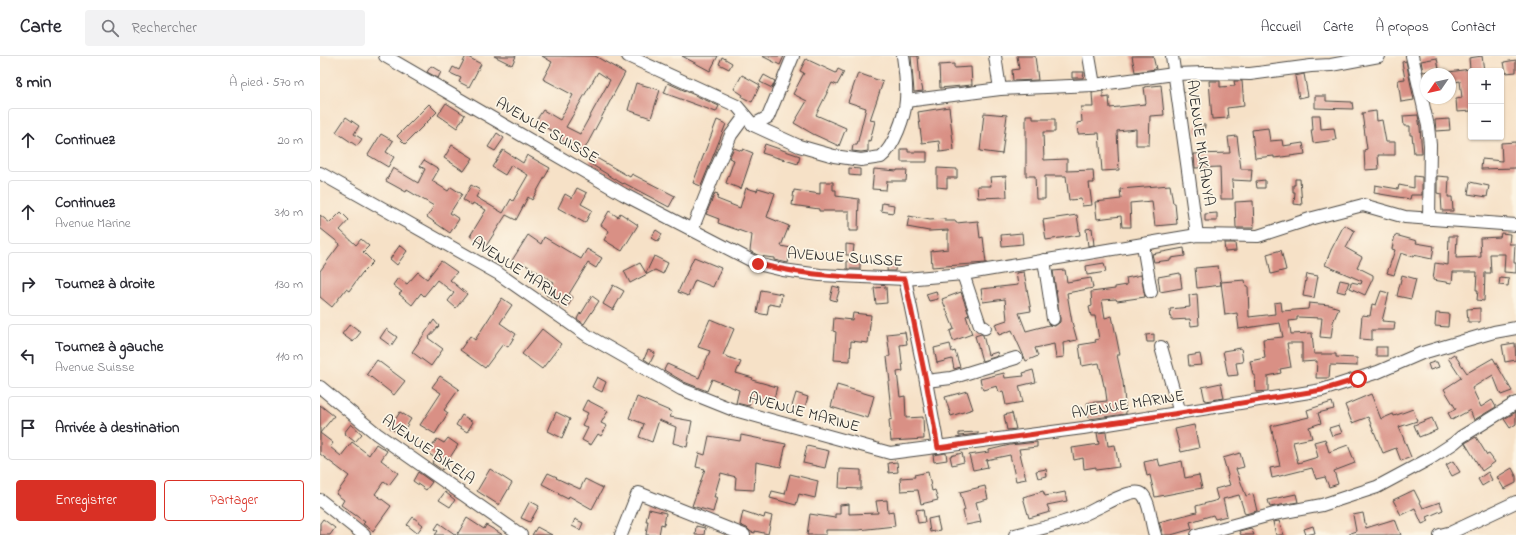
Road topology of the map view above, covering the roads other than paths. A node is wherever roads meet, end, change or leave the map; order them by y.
1 (385, 56) edge
2 (628, 56) edge
3 (793, 56) edge
4 (903, 56) edge
5 (995, 56) edge
6 (1089, 56) edge
7 (1172, 56) edge
8 (1378, 56) edge
9 (1412, 56) edge
10 (1310, 61) edge
11 (1174, 74) junction
12 (1094, 85) junction
13 (1000, 89) junction
14 (906, 101) junction
15 (745, 116) junction
16 (753, 125) junction
17 (320, 173) edge
18 (1429, 219) junction
19 (1516, 224) edge
20 (692, 230) junction
21 (1198, 236) junction
22 (1143, 245) junction
23 (1044, 260) junction
24 (963, 274) junction
25 (905, 279) junction
26 (1151, 292) dead end
27 (1053, 319) dead end
28 (985, 328) dead end
29 (1516, 328) edge
30 (1161, 347) dead end
31 (1016, 358) dead end
32 (926, 381) junction
33 (320, 387) edge
34 (1516, 403) edge
35 (1180, 413) junction
36 (938, 448) junction
37 (320, 500) edge
38 (1516, 502) edge
39 (364, 535) edge
40 (521, 535) edge
41 (621, 535) edge
42 (744, 535) edge
43 (1015, 535) edge
44 (1155, 535) edge
45 (1197, 535) edge
46 (1440, 535) edge

1 - 20 street, AVENUE SUISSE
2 - 15 street
3 - 16 street
4 - 14 street
5 - 13 street
6 - 12 street
7 - 11 street, AVENUE MUKANYA
8 - 10 street
9 - 18 street
10 - 11 street
11 - 12 street
11 - 21 street, AVENUE MUKANYA
12 - 13 street
13 - 14 street
14 - 16 street
15 - 16 street
15 - 20 street
17 - 36 street, AVENUE MARINE
18 - 19 street, AVENUE SUISSE
18 - 21 street, AVENUE SUISSE
20 - 25 street, AVENUE SUISSE
21 - 22 street, AVENUE SUISSE
22 - 23 street, AVENUE SUISSE
22 - 26 street
23 - 24 street, AVENUE SUISSE
23 - 27 street
24 - 25 street, AVENUE SUISSE
24 - 28 street
25 - 32 street
29 - 35 street, AVENUE MARINE
30 - 35 street
31 - 32 street
32 - 36 street
33 - 40 street, AVENUE BIKELA
34 - 45 street
35 - 36 street, AVENUE MARINE
37 - 39 street
38 - 46 street
41 - 42 street
43 - 44 street

